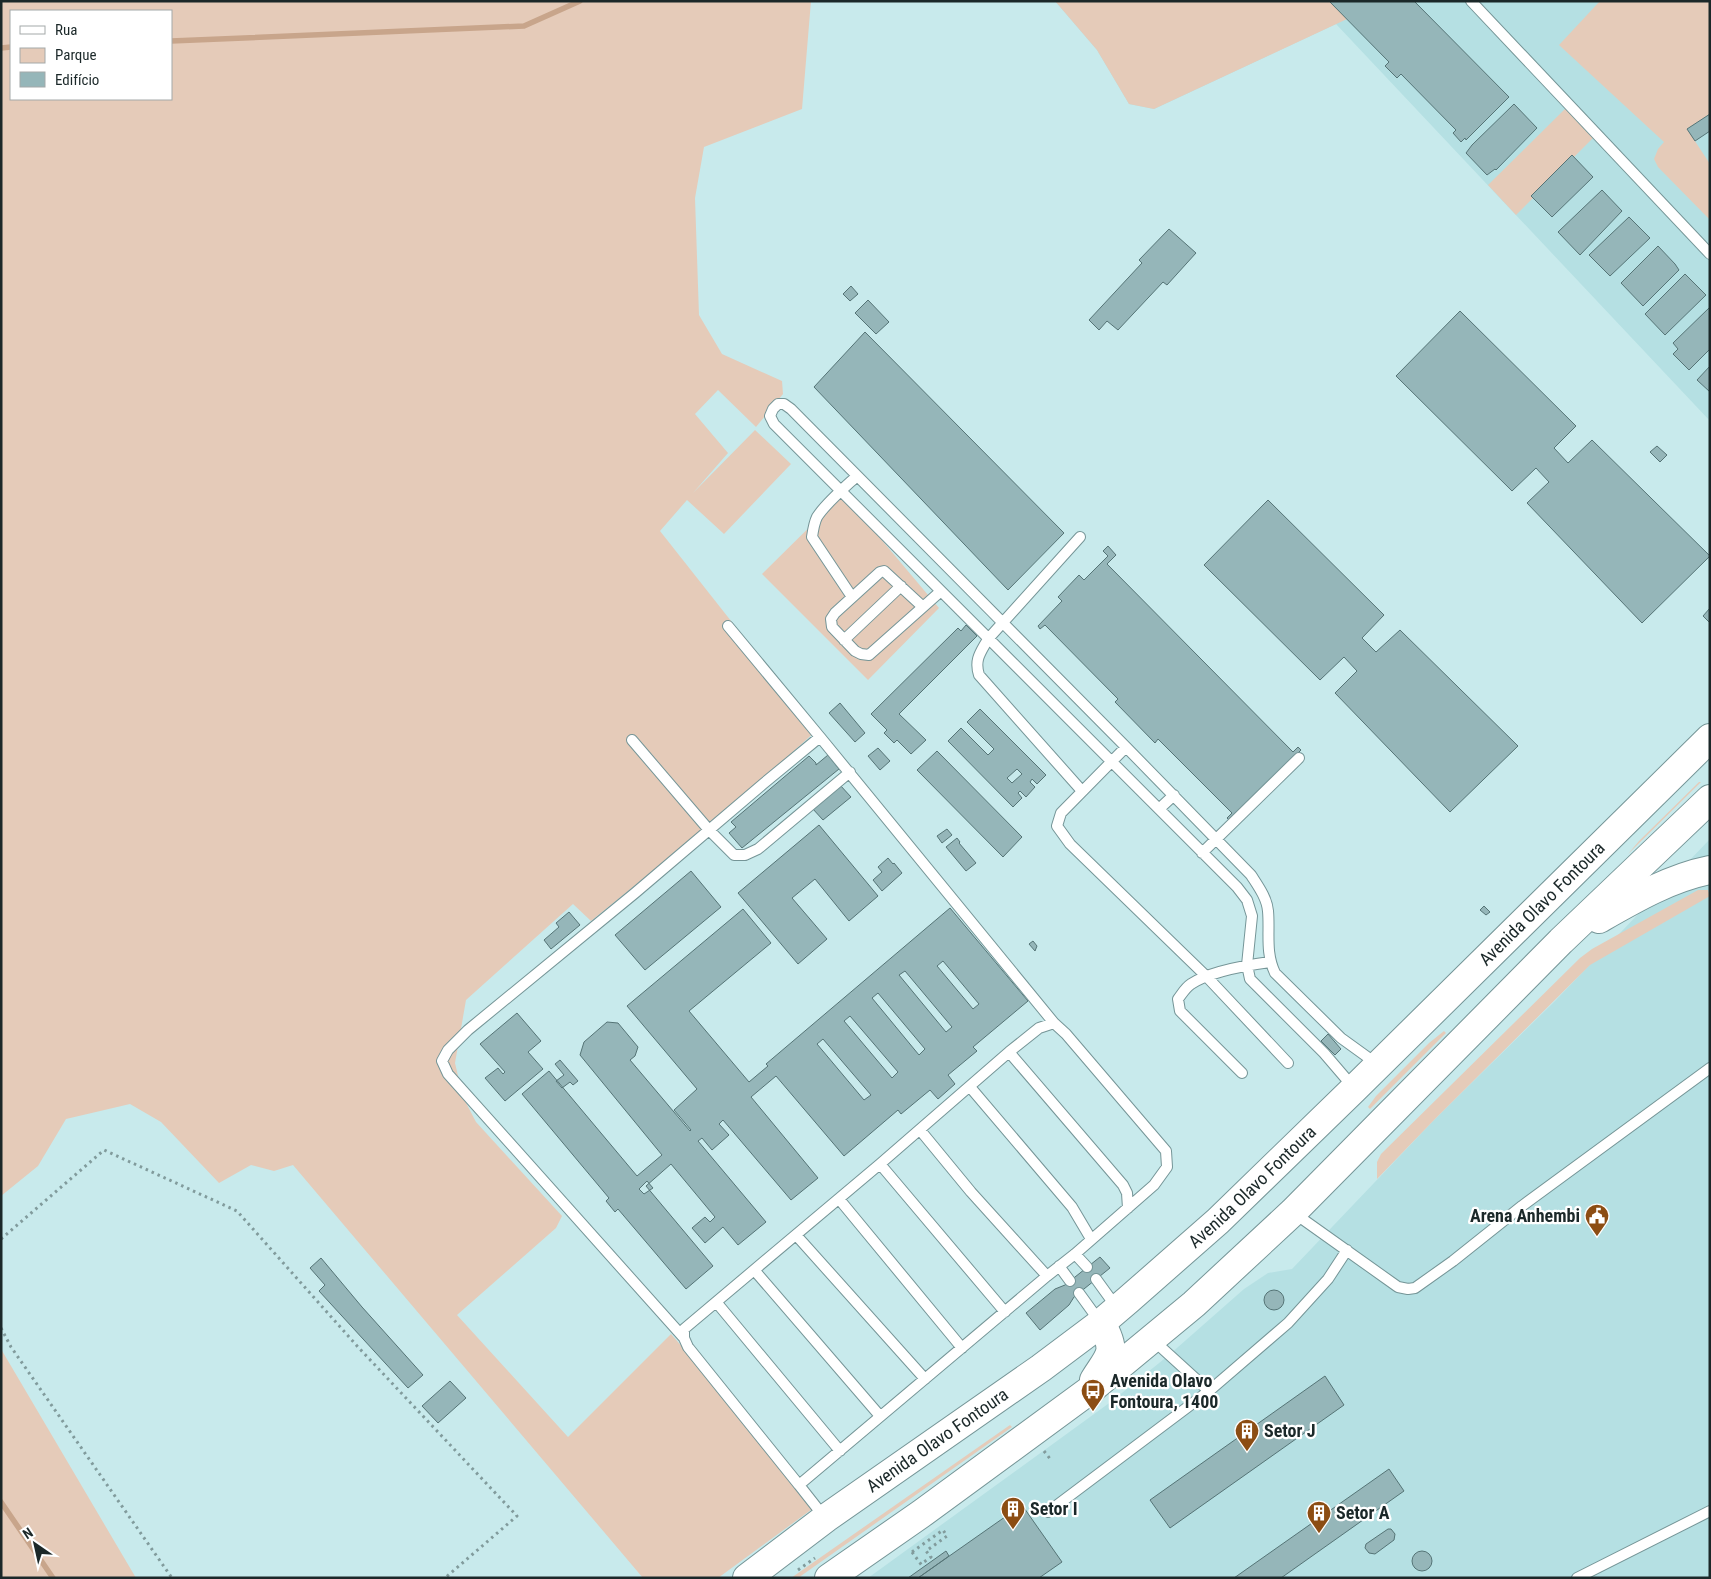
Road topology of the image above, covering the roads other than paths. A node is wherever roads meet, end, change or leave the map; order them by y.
1 (1471, 1) edge
2 (1710, 254) edge
3 (857, 476) junction
4 (842, 490) junction
5 (1080, 537) dead end
6 (901, 586) junction
7 (941, 591) junction
8 (852, 596) junction
9 (923, 607) junction
10 (1002, 622) junction
11 (728, 626) dead end
12 (988, 638) junction
13 (844, 640) junction
14 (820, 737) junction
15 (1710, 738) edge
16 (632, 740) dead end
17 (1126, 747) junction
18 (1299, 758) dead end
19 (1110, 762) junction
20 (850, 772) junction
21 (1082, 791) junction
22 (1174, 795) junction
23 (1710, 799) edge
24 (1159, 809) junction
25 (709, 830) junction
26 (1216, 839) junction
27 (1202, 852) junction
28 (1578, 867) junction
29 (1710, 870) edge
30 (1607, 896) junction
31 (1561, 941) junction
32 (1270, 962) junction
33 (1247, 965) junction
34 (1207, 977) junction
35 (1054, 1023) junction
36 (1009, 1052) junction
37 (1288, 1063) dead end
38 (1379, 1065) junction
39 (1710, 1068) edge
40 (1242, 1073) dead end
41 (970, 1087) junction
42 (1354, 1089) junction
43 (920, 1130) junction
44 (880, 1164) junction
45 (839, 1199) junction
46 (1128, 1208) junction
47 (1293, 1212) junction
48 (796, 1236) junction
49 (1091, 1240) junction
50 (1347, 1250) junction
51 (1076, 1254) junction
52 (1059, 1266) junction
53 (1087, 1267) dead end
54 (755, 1271) junction
55 (1047, 1276) junction
56 (1096, 1280) dead end
57 (1070, 1281) dead end
58 (1079, 1293) dead end
59 (717, 1303) junction
60 (1006, 1312) junction
61 (1110, 1316) junction
62 (684, 1338) junction
63 (1152, 1340) junction
64 (962, 1348) junction
65 (925, 1379) junction
66 (1090, 1390) junction
67 (1209, 1391) junction
68 (880, 1416) junction
69 (840, 1451) junction
70 (800, 1485) junction
71 (1710, 1511) edge
72 (1048, 1512) dead end
73 (826, 1518) junction
74 (747, 1578) edge
75 (829, 1578) edge
76 (1577, 1578) edge

1 - 2 lane
3 - 4 lane
3 - 4 lane
3 - 10 lane
4 - 7 lane
4 - 8 lane
5 - 10 lane
6 - 8 lane
6 - 9 lane
6 - 13 lane
7 - 9 lane
7 - 12 lane
8 - 13 lane
9 - 13 lane
10 - 12 lane
10 - 17 lane
11 - 14 lane
12 - 19 lane
12 - 21 lane
14 - 20 lane
14 - 25 lane
15 - 28 main road, Avenida Olavo Fontoura
16 - 25 lane
17 - 19 lane
17 - 22 lane
18 - 26 lane
19 - 21 lane
19 - 24 lane
20 - 25 lane
20 - 35 lane
21 - 34 lane
22 - 24 lane
22 - 26 lane
23 - 30 main road
24 - 27 lane
25 - 62 lane
26 - 27 lane
26 - 32 lane
27 - 33 lane
28 - 30 main road
28 - 38 main road, Avenida Olavo Fontoura
29 - 31 main road
30 - 31 main road
31 - 47 main road
32 - 33 lane
32 - 38 lane
33 - 34 lane
33 - 42 lane
34 - 37 lane
34 - 40 lane
35 - 36 lane
35 - 46 lane
36 - 41 lane
36 - 46 lane
38 - 42 main road, Avenida Olavo Fontoura
39 - 50 lane
41 - 43 lane
41 - 49 lane
42 - 61 main road, Avenida Olavo Fontoura
43 - 44 lane
43 - 55 lane
44 - 45 lane
44 - 60 lane
45 - 48 lane
45 - 64 lane
46 - 49 lane
47 - 50 lane
47 - 63 main road
48 - 54 lane
48 - 65 lane
49 - 51 lane
50 - 67 lane
51 - 52 lane
51 - 53 lane
52 - 55 lane
52 - 57 lane
54 - 59 lane
54 - 68 lane
55 - 60 lane
56 - 61 lane
58 - 61 lane
59 - 62 lane
59 - 69 lane
60 - 64 lane
61 - 66 main road
61 - 73 main road, Avenida Olavo Fontoura
62 - 70 lane
63 - 66 main road
63 - 67 lane
64 - 65 lane
65 - 68 lane
66 - 75 main road
67 - 72 lane
68 - 69 lane
69 - 70 lane
70 - 73 lane
71 - 76 lane
73 - 74 main road, Avenida Olavo Fontoura

